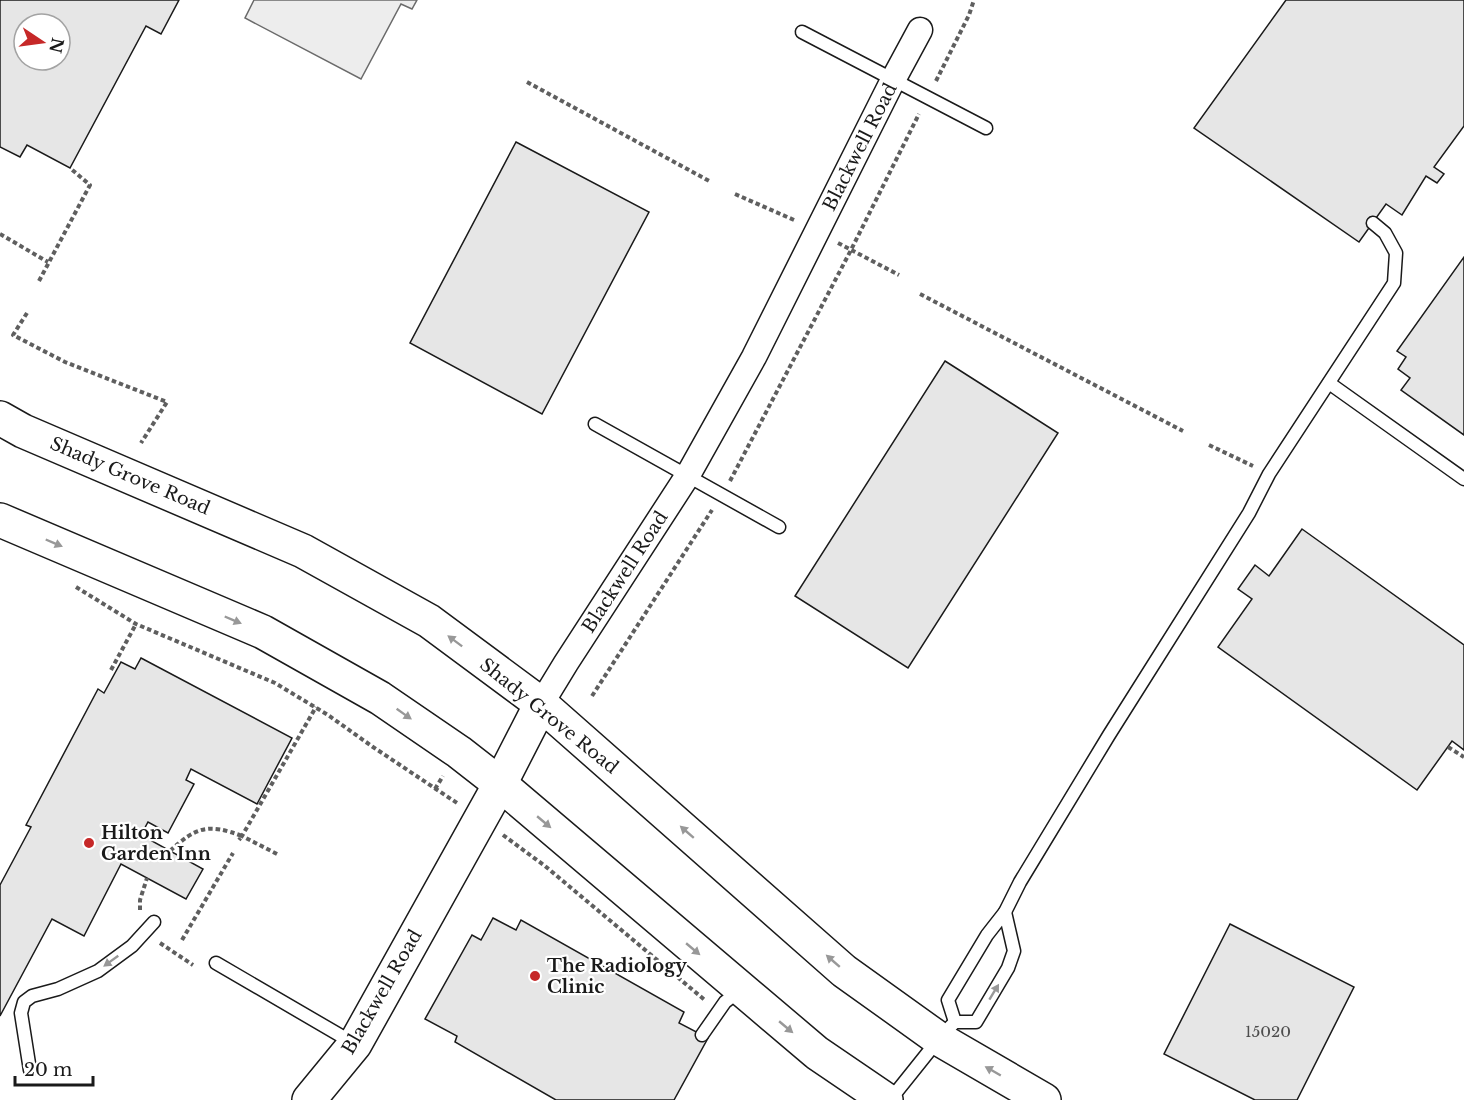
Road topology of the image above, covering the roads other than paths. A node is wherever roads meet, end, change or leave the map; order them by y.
1 (920, 30) dead end
2 (802, 32) dead end
3 (893, 80) junction
4 (986, 129) dead end
5 (1373, 223) dead end
6 (1329, 383) junction
7 (0, 418) edge
8 (595, 424) dead end
9 (688, 476) junction
10 (1464, 479) edge
11 (0, 520) edge
12 (779, 527) dead end
13 (541, 704) junction
14 (500, 784) junction
15 (1005, 912) junction
16 (154, 922) dead end
17 (216, 963) dead end
18 (729, 1000) junction
19 (947, 1030) junction
20 (702, 1035) dead end
21 (355, 1044) junction
22 (30, 1070) dead end
23 (309, 1100) edge
24 (888, 1100) edge
25 (1044, 1100) edge

1 - 3 street, Blackwell Road
2 - 3 lane
3 - 4 lane
3 - 9 street, Blackwell Road
5 - 6 lane
6 - 10 lane
6 - 15 lane
13 -> 7 main road, Shady Grove Road
8 - 9 lane
9 - 12 lane
9 - 13 street, Blackwell Road
11 -> 14 main road
13 - 14 main road, Blackwell Road
19 -> 13 main road, Shady Grove Road
14 -> 18 main road
14 - 21 main road, Blackwell Road
15 - 19 lane
19 -> 15 lane
16 -> 22 lane
17 - 21 lane
18 - 20 lane
18 -> 24 main road
19 - 24 lane
25 -> 19 main road, Shady Grove Road
21 - 23 main road, Blackwell Road

